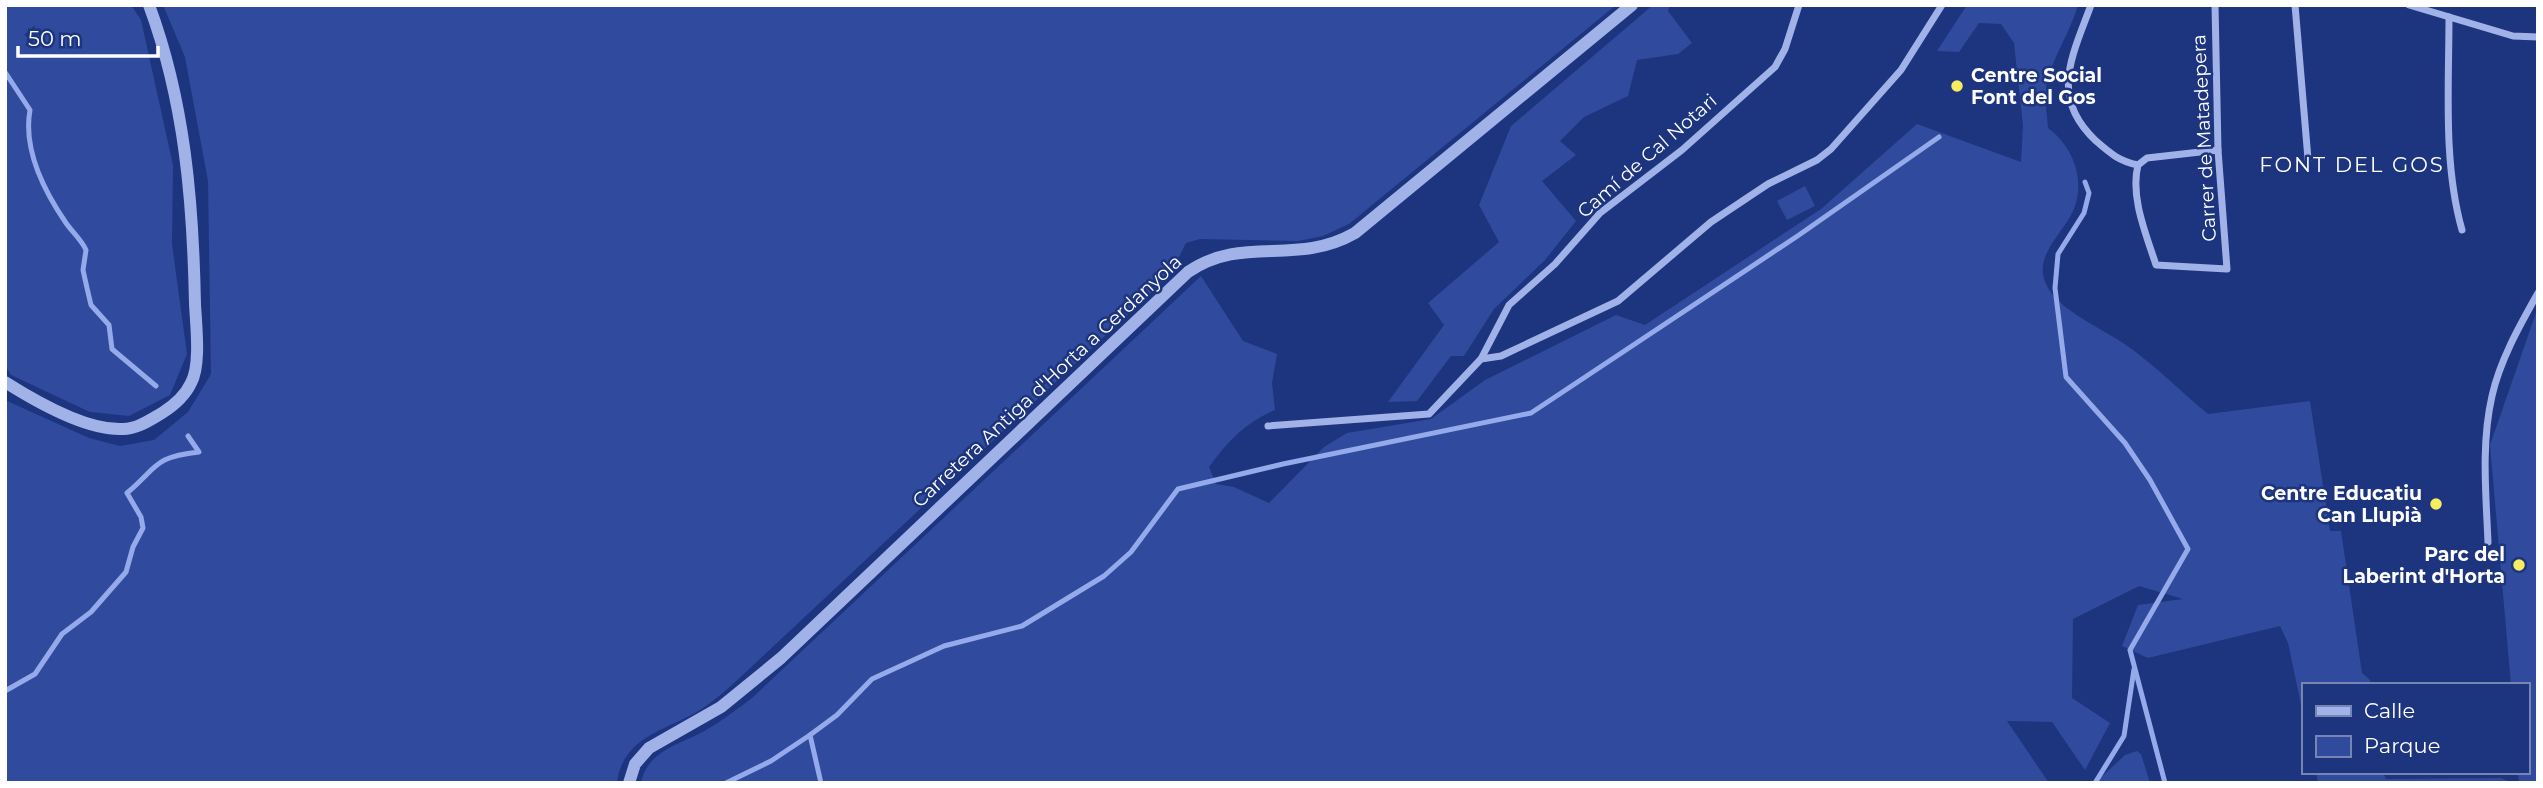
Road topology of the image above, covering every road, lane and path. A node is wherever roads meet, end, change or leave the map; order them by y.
1 (149, 5) edge
2 (1632, 5) edge
3 (1799, 5) edge
4 (1942, 5) edge
5 (2091, 5) edge
6 (2215, 5) edge
7 (2295, 5) edge
8 (2409, 5) edge
9 (2449, 17) junction
10 (2538, 37) edge
11 (2218, 150) junction
12 (2308, 159) dead end
13 (2138, 165) junction
14 (2462, 230) dead end
15 (2538, 293) edge
16 (1481, 359) junction
17 (5, 382) edge
18 (1268, 426) dead end
19 (2488, 542) dead end
20 (629, 783) edge

1 - 17 street
2 - 20 street, Carretera Antiga d'Horta a Cerdanyola
3 - 16 street, Camí de Cal Notari
4 - 16 street
5 - 13 street
6 - 11 street, Carrer de Matadepera
7 - 12 street
8 - 9 street
9 - 10 street
9 - 14 street
11 - 13 street
11 - 13 street, Carrer de Matadepera
15 - 19 street
16 - 18 street, Camí de Cal Notari

